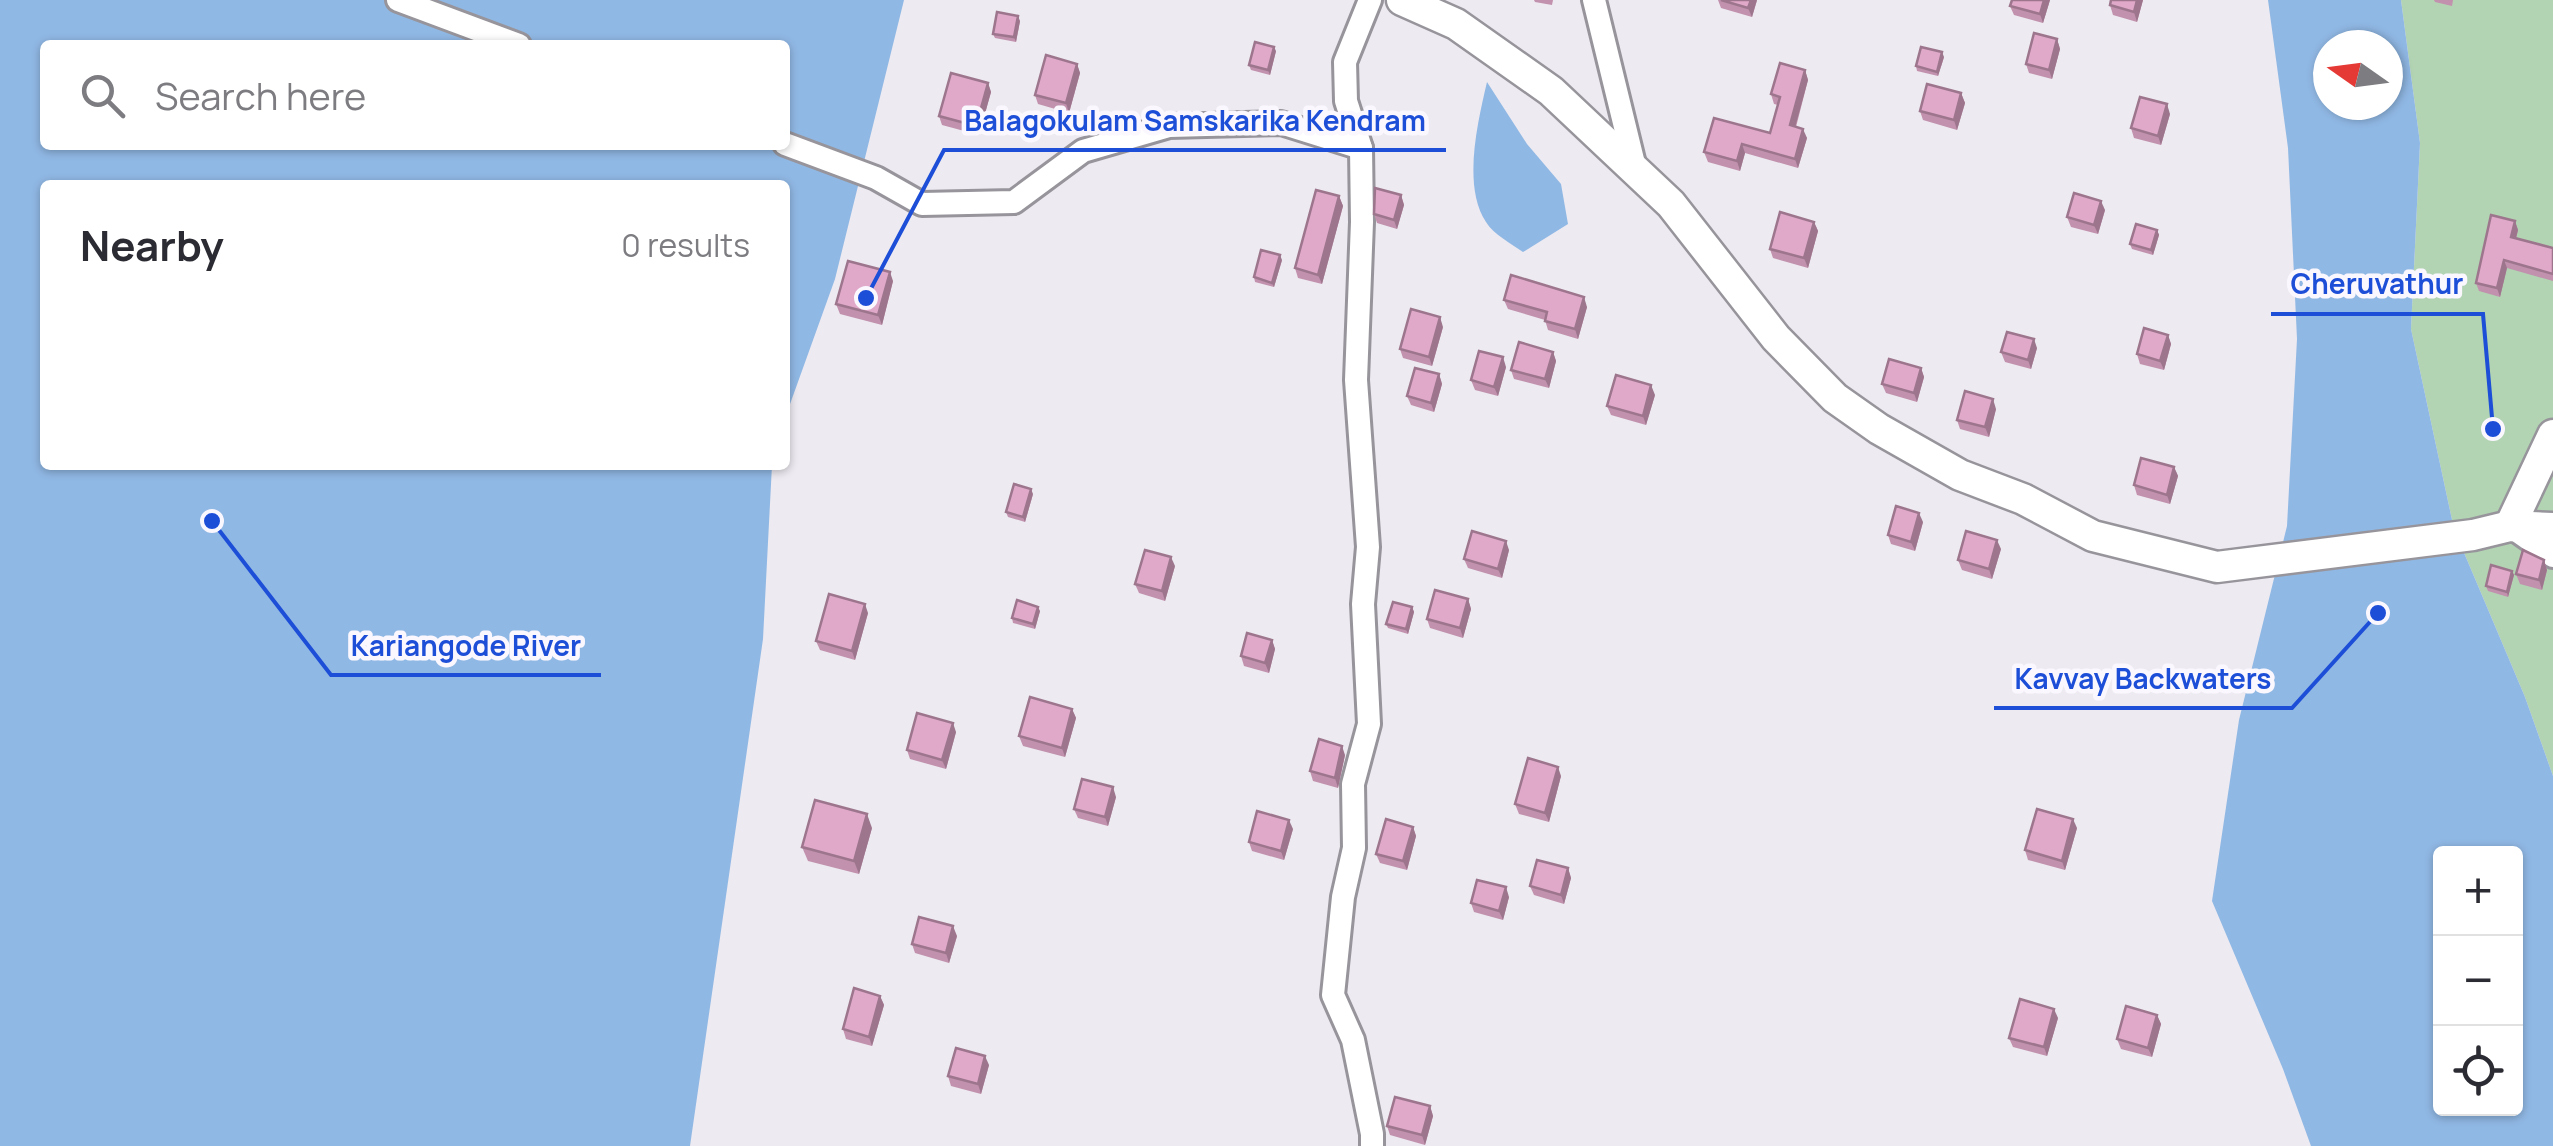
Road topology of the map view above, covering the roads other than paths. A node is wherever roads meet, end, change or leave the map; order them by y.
1 (398, 0) edge
2 (1370, 0) edge
3 (1402, 0) edge
4 (1594, 0) edge
5 (505, 40) edge
6 (790, 146) edge
7 (1361, 148) junction
8 (1636, 172) junction
9 (2553, 435) edge
10 (2510, 526) junction
11 (2553, 528) edge
12 (2553, 556) edge
13 (1372, 1146) edge

1 - 5 street
2 - 7 street
3 - 8 main road
4 - 8 street
6 - 7 street
7 - 13 street
8 - 10 main road
9 - 10 main road
10 - 11 main road
10 - 12 street

